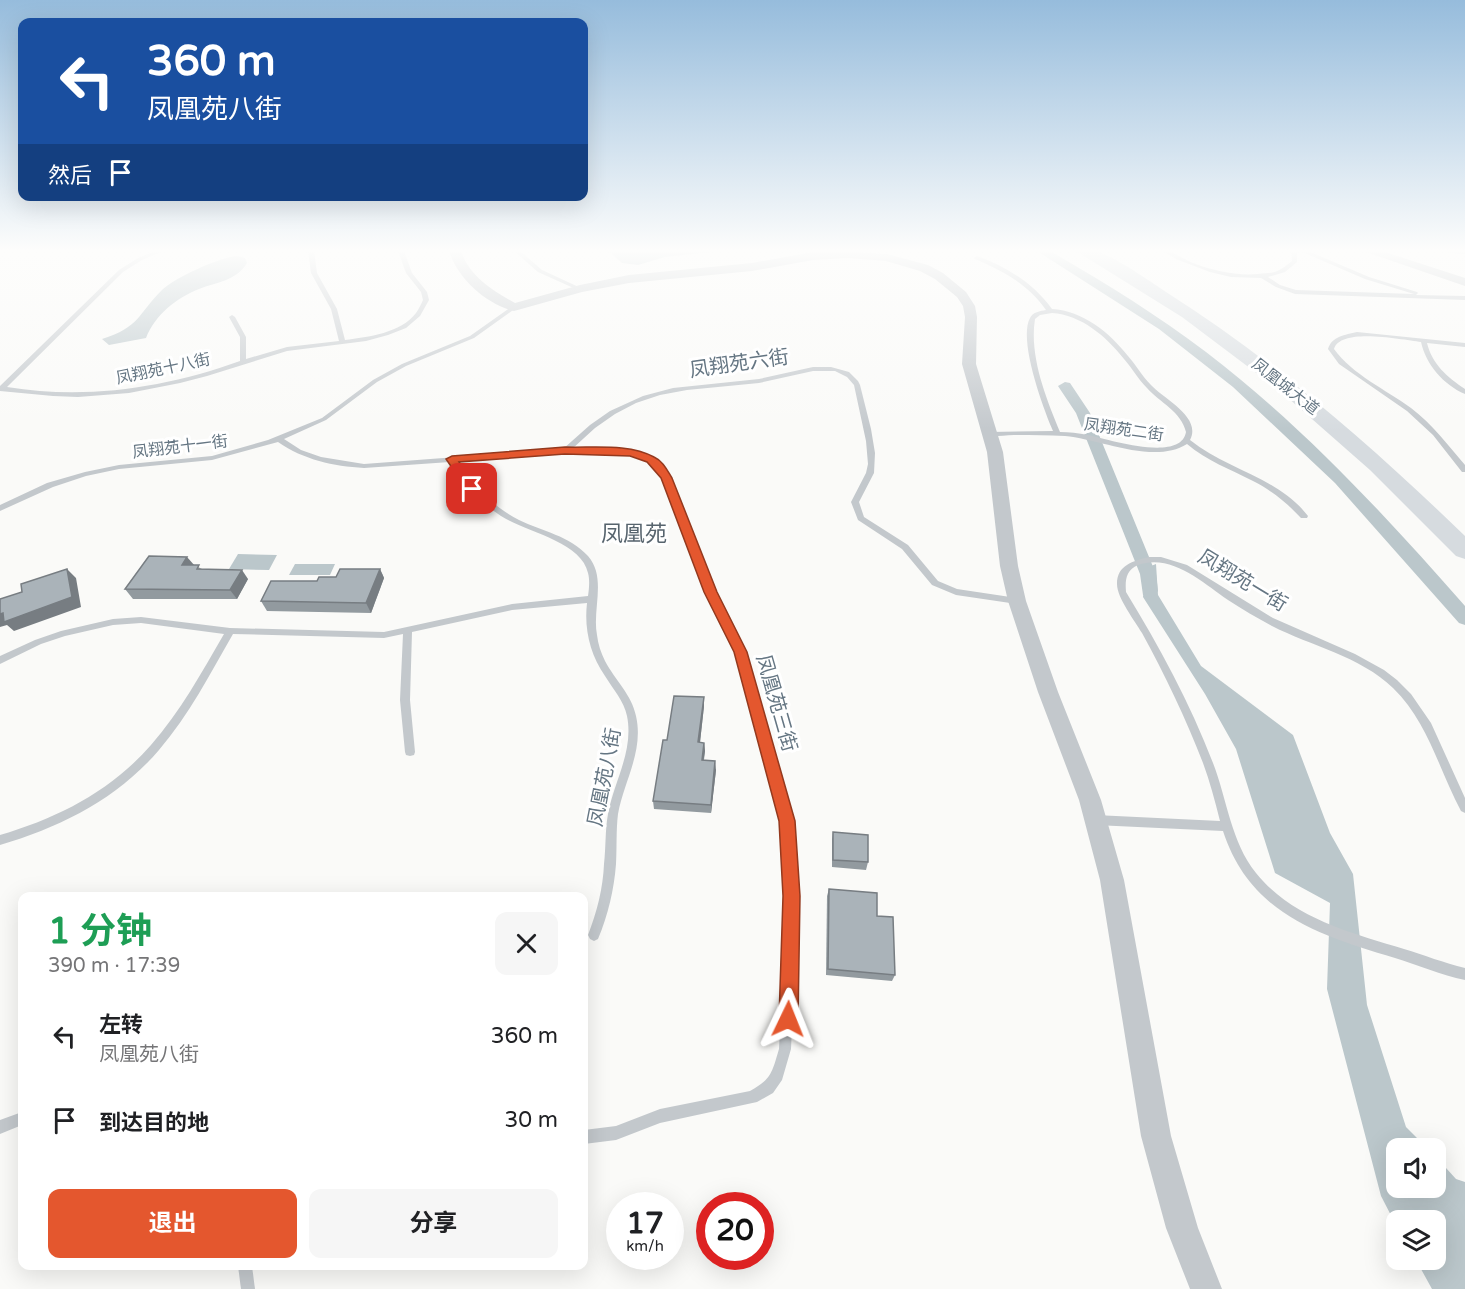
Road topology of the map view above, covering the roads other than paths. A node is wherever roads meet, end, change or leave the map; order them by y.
1 (80, 311) edge
2 (335, 311) edge
3 (420, 311) edge
4 (508, 311) edge
5 (970, 311) edge
6 (1050, 311) joint
7 (1184, 311) edge
8 (1197, 311) edge
9 (232, 317) dead end
10 (342, 342) junction
11 (1424, 342) junction
12 (1465, 345) edge
13 (243, 362) junction
14 (1, 389) edge
15 (1465, 392) edge
16 (1057, 433) junction
17 (989, 434) junction
18 (279, 439) junction
19 (1187, 441) junction
20 (565, 451) junction
21 (452, 459) junction
22 (1465, 470) edge
23 (0, 508) edge
24 (1304, 516) dead end
25 (1465, 533) edge
26 (1465, 550) edge
27 (592, 598) junction
28 (1017, 601) junction
29 (230, 632) junction
30 (408, 632) junction
31 (0, 660) edge
32 (410, 752) dead end
33 (1465, 808) edge
34 (1095, 820) junction
35 (1227, 826) junction
36 (0, 840) edge
37 (594, 935) dead end
38 (1465, 974) edge
39 (18, 1120) edge
40 (0, 1126) edge
41 (588, 1136) edge
42 (246, 1270) edge
43 (248, 1289) edge
44 (1206, 1289) edge

1 - 14 lane, 凤翔苑十八街
2 - 10 lane
3 - 10 lane, 凤翔苑十八街
4 - 18 lane, 凤翔苑十一街
5 - 17 street
6 - 16 lane, 凤翔苑二街
6 - 19 lane, 凤翔苑二街
7 - 26 main road, 凤凰城大道
8 - 25 main road, 凤凰城大道
9 - 13 lane
10 - 13 lane, 凤翔苑十八街
11 - 12 lane
11 - 15 lane
11 - 22 lane
13 - 14 lane, 凤翔苑十八街
16 - 17 lane, 凤翔苑二街
16 - 19 lane, 凤翔苑二街
17 - 28 street
18 - 21 lane, 凤凰苑三街
18 - 23 lane, 凤翔苑十一街
19 - 24 lane, 凤翔苑二街
20 - 21 lane, 凤凰苑三街
20 - 28 lane, 凤翔苑六街
20 - 41 lane, 凤凰苑三街
21 - 27 lane, 凤凰苑八街
27 - 30 lane
27 - 37 lane, 凤凰苑八街
28 - 34 street
29 - 30 lane
29 - 31 lane
29 - 36 lane
30 - 32 lane
33 - 35 lane, 凤翔苑一街
34 - 35 lane
34 - 44 street
35 - 38 lane, 凤翔苑一街
39 - 40 lane
42 - 43 lane

